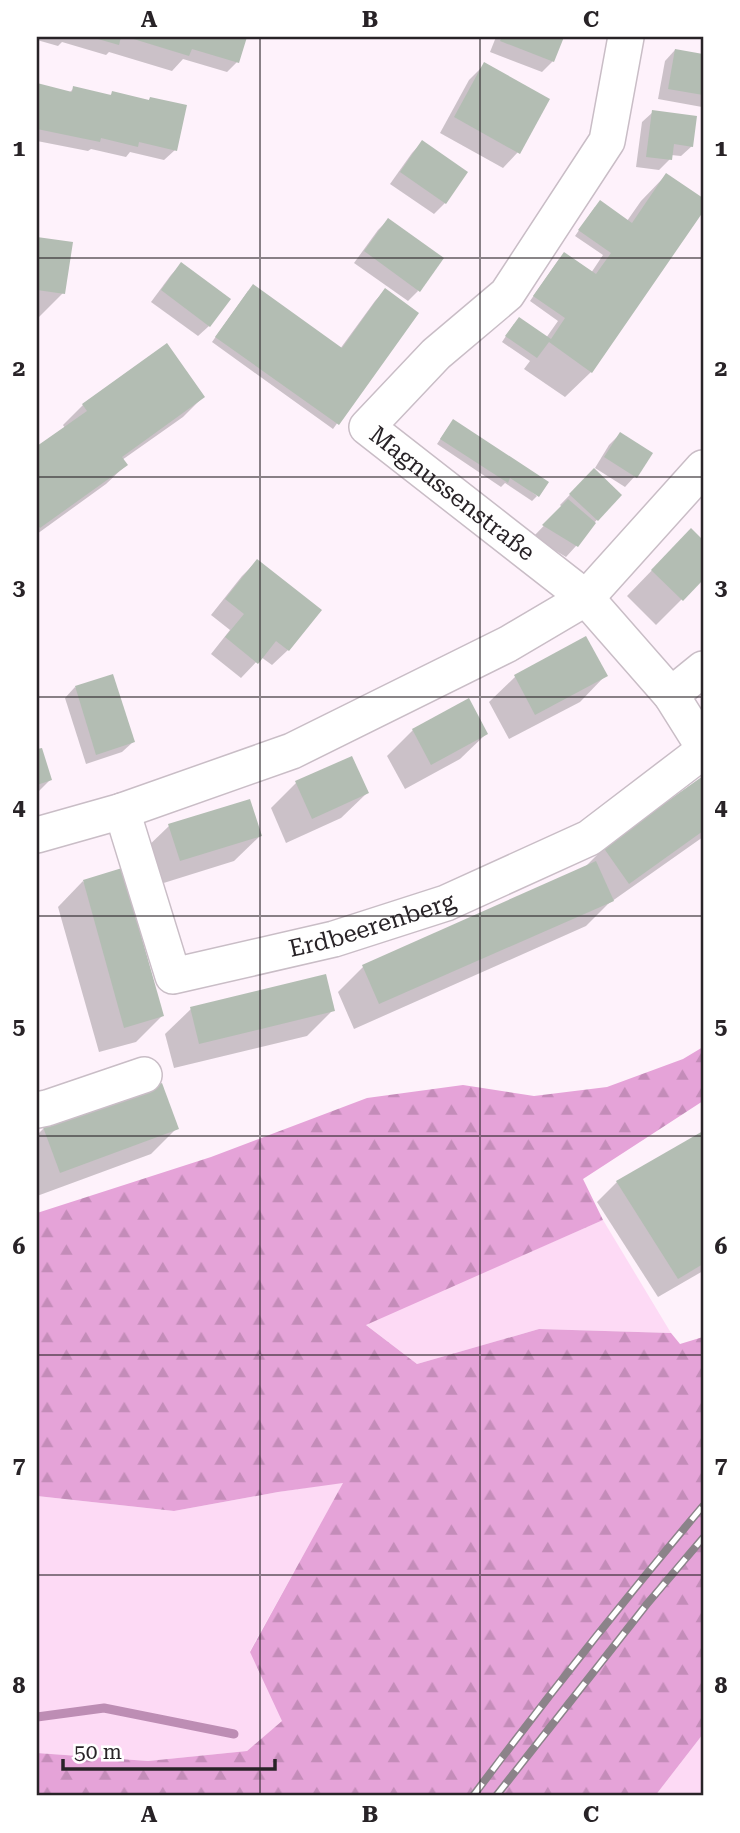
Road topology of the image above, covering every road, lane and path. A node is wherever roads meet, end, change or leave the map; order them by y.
1 (626, 37) edge
2 (703, 468) edge
3 (586, 598) junction
4 (703, 669) edge
5 (671, 695) junction
6 (703, 748) edge
7 (122, 811) junction
8 (37, 835) edge
9 (144, 1075) dead end
10 (37, 1110) edge

1 - 3 street, Magnussenstraße
2 - 3 street
3 - 5 street, Erdbeerenberg
3 - 7 street
4 - 5 street
5 - 6 street, Erdbeerenberg
6 - 7 street, Erdbeerenberg
7 - 8 street
9 - 10 street

